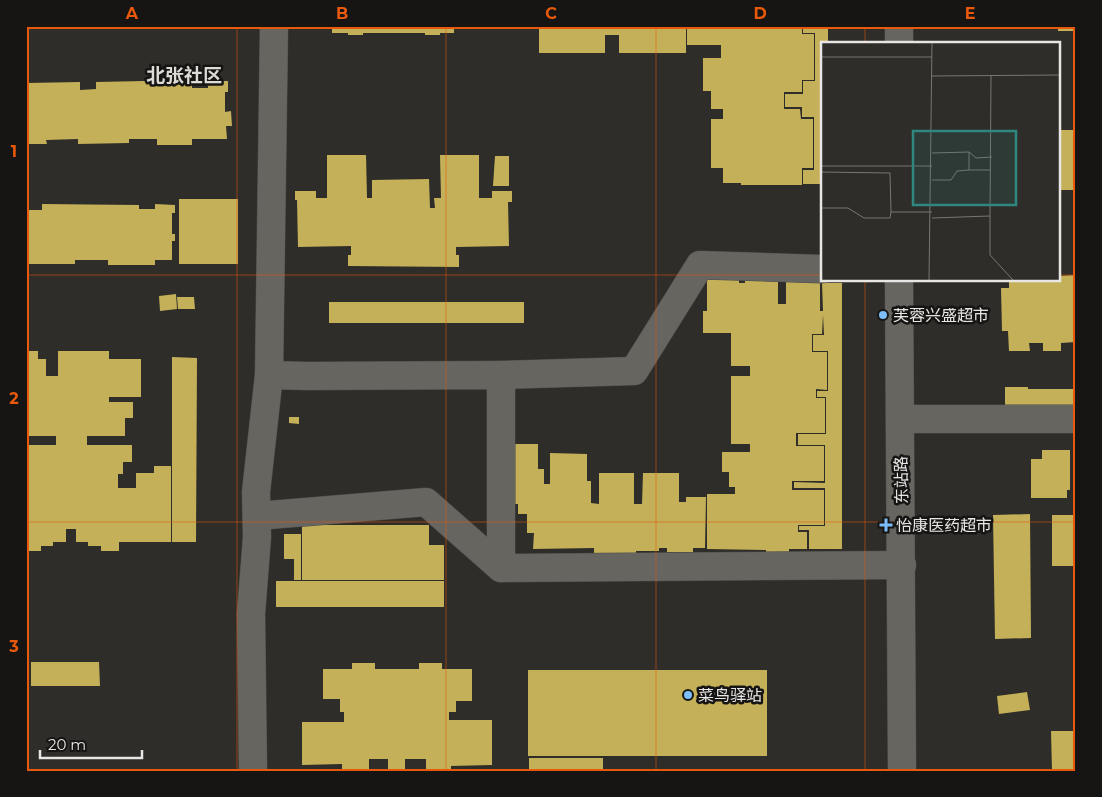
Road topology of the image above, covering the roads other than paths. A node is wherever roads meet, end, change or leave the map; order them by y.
1 (274, 26) edge
2 (899, 26) edge
3 (899, 42) edge
4 (821, 269) edge
5 (899, 281) edge
6 (501, 374) junction
7 (269, 375) junction
8 (900, 419) junction
9 (1076, 419) edge
10 (257, 516) junction
11 (902, 565) junction
12 (501, 568) junction
13 (253, 771) edge
14 (902, 771) edge

1 - 7 street
2 - 3 street
4 - 6 street
5 - 8 street, 东站路
6 - 7 street
6 - 12 street
7 - 10 street
8 - 9 street
8 - 11 street, 东站路
10 - 12 street
10 - 13 street
11 - 12 street
11 - 14 street, 东站路

